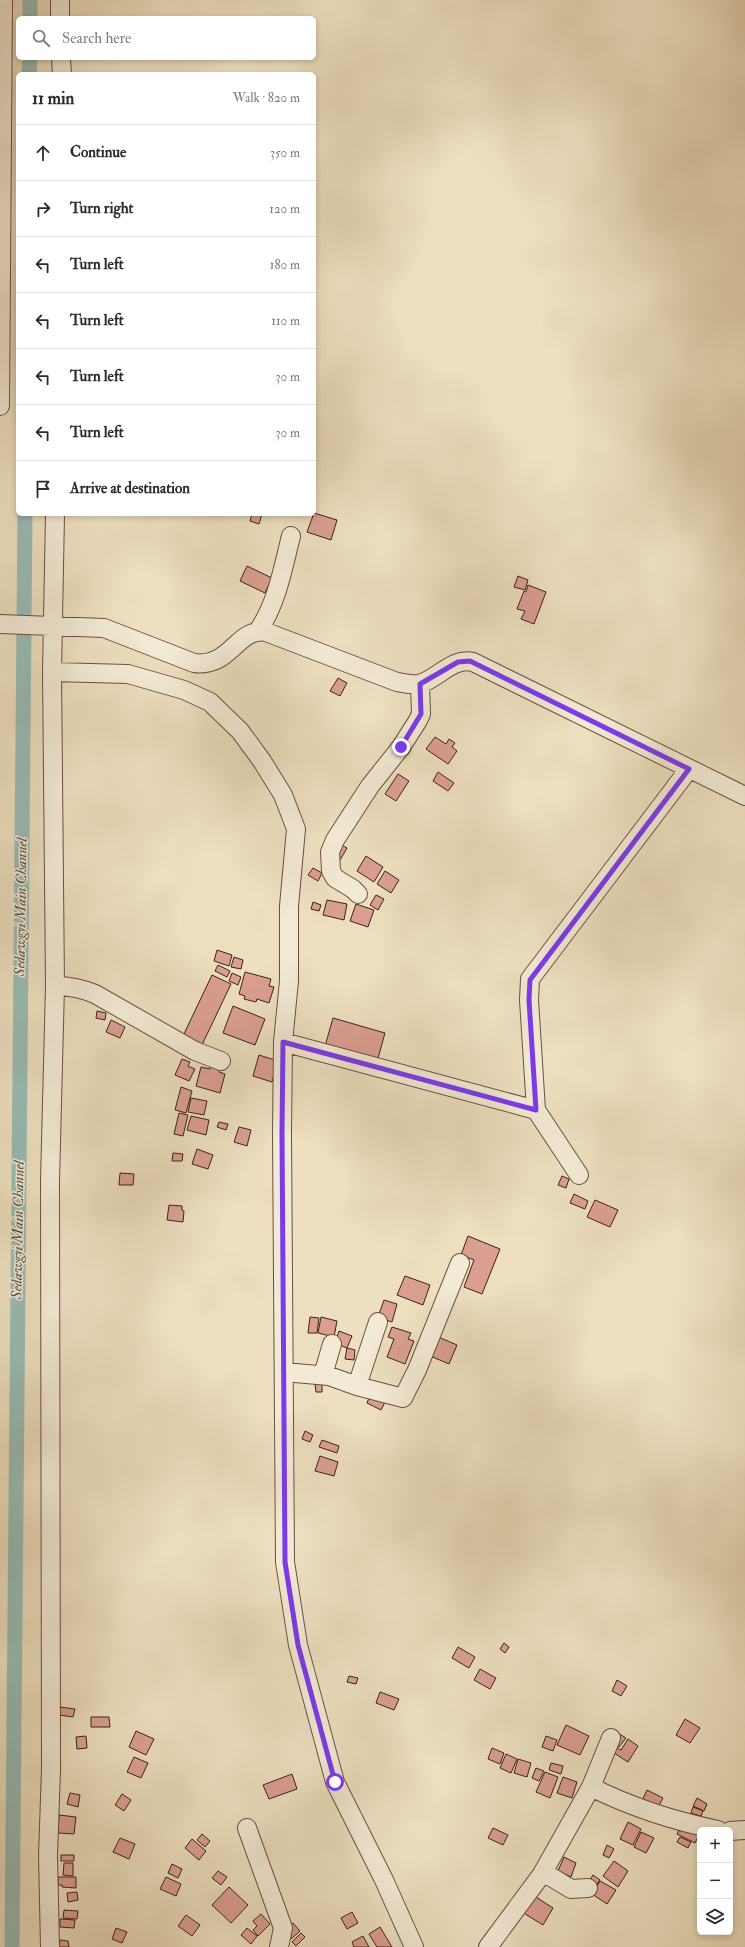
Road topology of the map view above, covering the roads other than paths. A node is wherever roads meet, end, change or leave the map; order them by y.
1 (3, 0) edge
2 (60, 0) edge
3 (60, 16) edge
4 (61, 60) edge
5 (62, 72) edge
6 (0, 406) edge
7 (56, 516) edge
8 (292, 536) dead end
9 (2, 624) edge
10 (48, 625) junction
11 (258, 630) junction
12 (52, 672) junction
13 (420, 684) junction
14 (689, 769) junction
15 (745, 796) edge
16 (358, 894) dead end
17 (55, 986) junction
18 (283, 1042) junction
19 (221, 1061) dead end
20 (536, 1110) junction
21 (579, 1175) dead end
22 (460, 1263) dead end
23 (378, 1322) dead end
24 (332, 1344) dead end
25 (284, 1372) junction
26 (323, 1375) junction
27 (358, 1386) junction
28 (611, 1738) dead end
29 (591, 1787) junction
30 (706, 1827) edge
31 (247, 1828) dead end
32 (745, 1830) edge
33 (733, 1831) edge
34 (543, 1872) junction
35 (588, 1888) dead end
36 (50, 1947) edge
37 (279, 1947) edge
38 (414, 1947) edge
39 (488, 1947) edge

1 - 6 street
2 - 3 street
4 - 5 street
7 - 10 street
8 - 11 street
9 - 10 street
10 - 11 street
10 - 12 street
11 - 13 street
12 - 17 street
12 - 18 street
13 - 14 street
13 - 16 street
14 - 15 street
14 - 20 street
17 - 19 street
17 - 36 street
18 - 20 street
18 - 25 street
20 - 21 street
22 - 27 street
23 - 27 street
24 - 26 street
25 - 26 street
25 - 38 street
26 - 27 street
28 - 29 street
29 - 30 street
29 - 34 street
31 - 37 street
32 - 33 street
34 - 35 street
34 - 39 street

